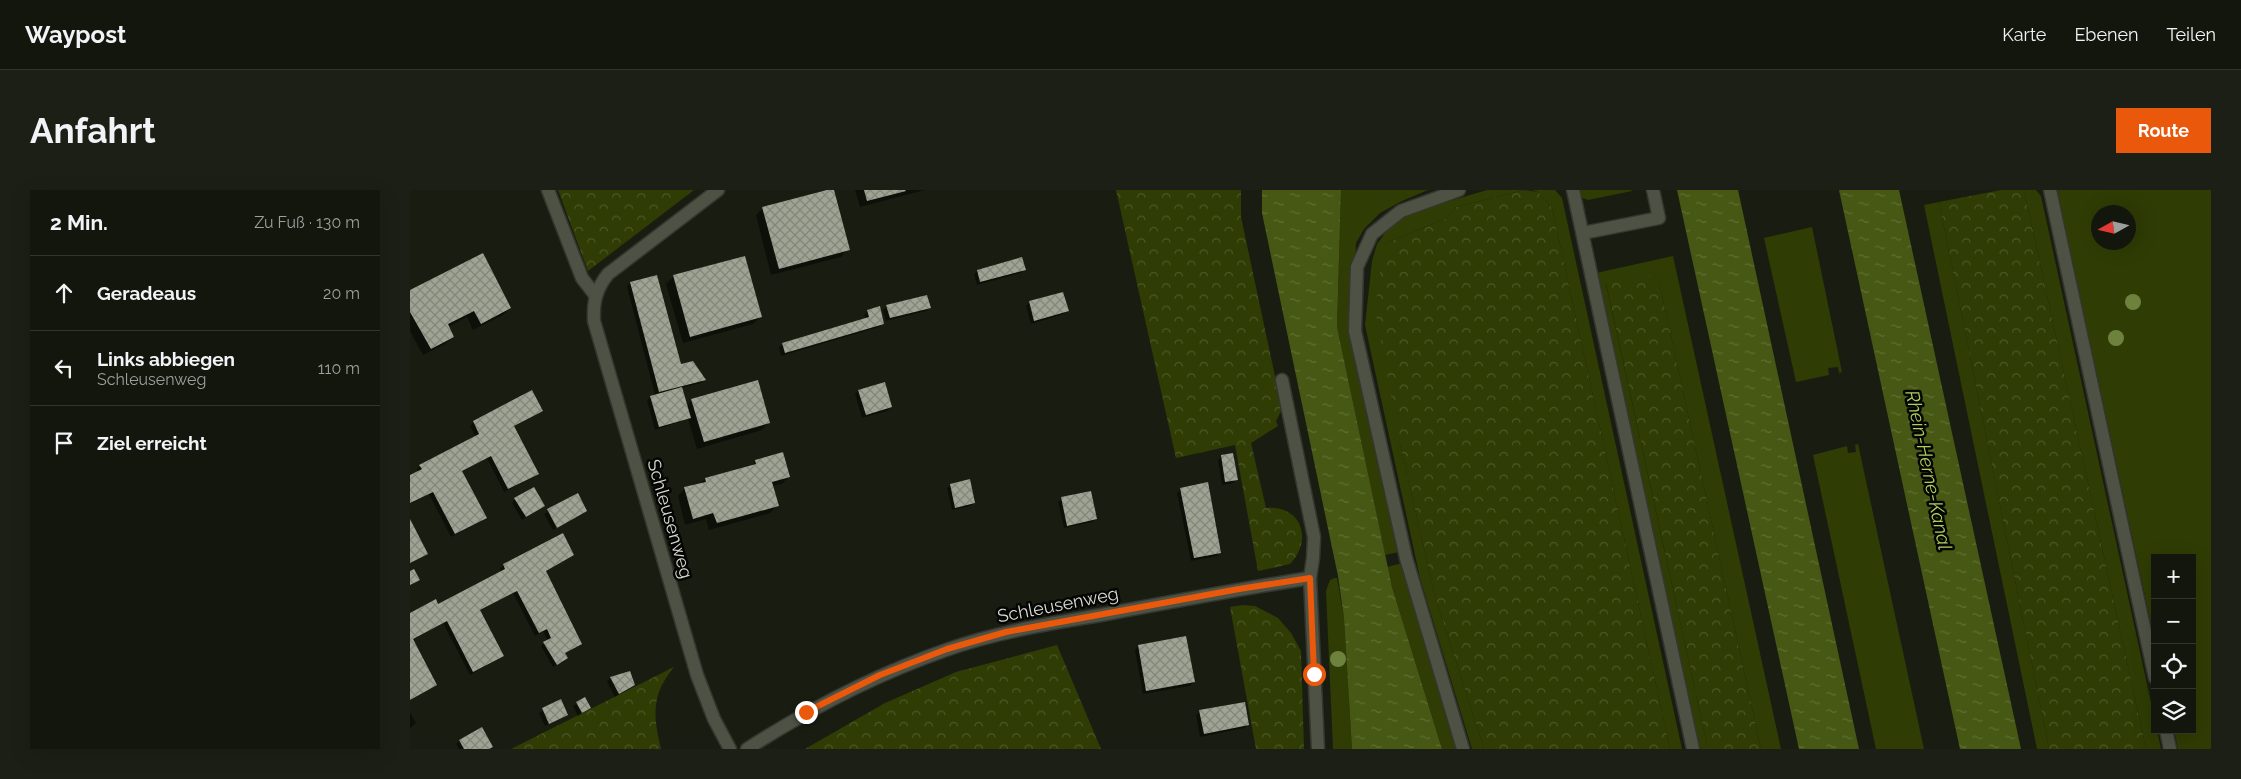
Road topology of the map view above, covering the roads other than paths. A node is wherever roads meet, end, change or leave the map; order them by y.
1 (548, 190) edge
2 (718, 190) edge
3 (1459, 190) edge
4 (1573, 190) edge
5 (1653, 190) edge
6 (2050, 190) edge
7 (1583, 233) junction
8 (595, 295) junction
9 (1282, 380) dead end
10 (1310, 578) junction
11 (2151, 659) edge
12 (2167, 734) edge
13 (730, 749) edge
14 (747, 749) edge
15 (1318, 749) edge
16 (1463, 749) edge
17 (1693, 749) edge
18 (2170, 749) edge

1 - 8 street
2 - 8 street, Schleusenweg
3 - 16 street
4 - 7 street
5 - 7 street
6 - 11 street
7 - 17 street
8 - 13 street, Schleusenweg
9 - 10 street
10 - 14 street, Schleusenweg
10 - 15 street
12 - 18 street

